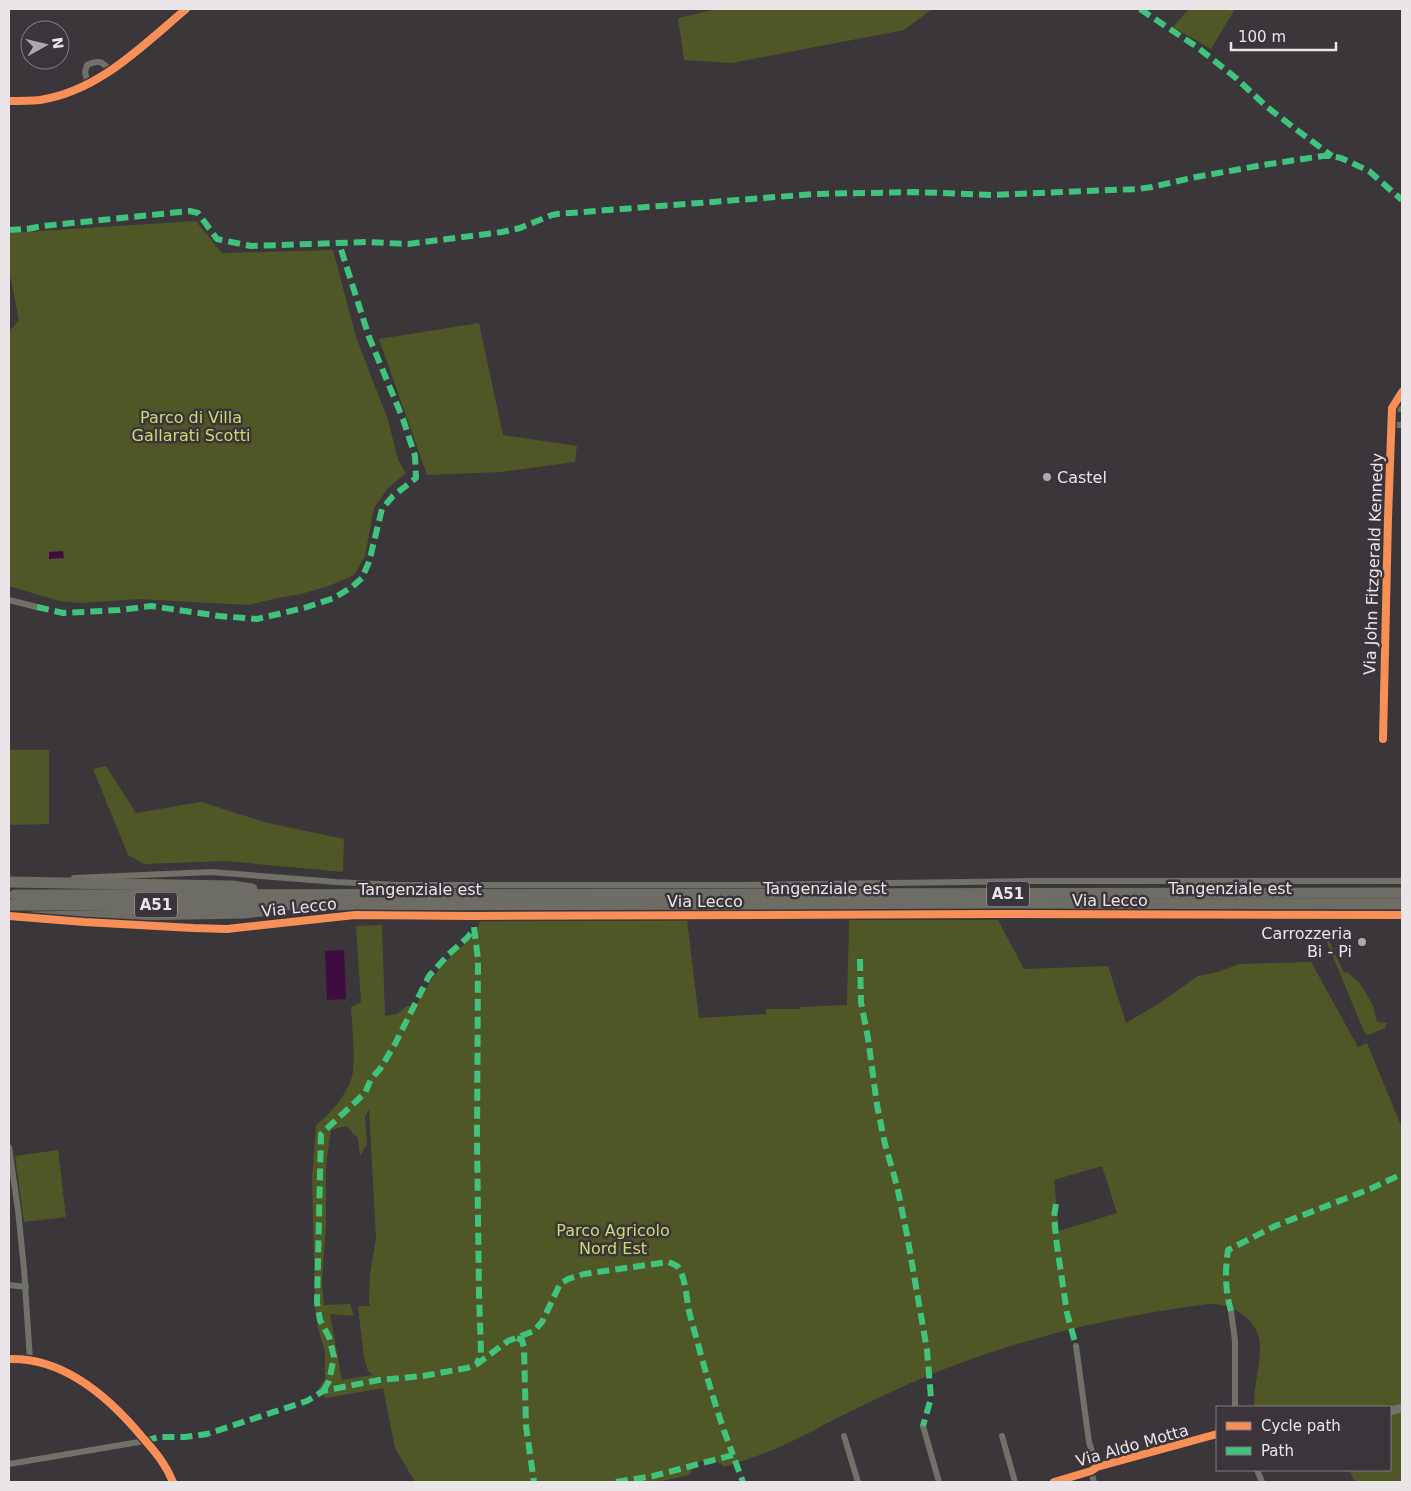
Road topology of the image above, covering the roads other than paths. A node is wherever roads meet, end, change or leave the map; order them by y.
1 (186, 9) edge
2 (111, 71) junction
3 (88, 84) junction
4 (9, 101) edge
5 (1402, 392) edge
6 (1392, 408) junction
7 (1402, 409) edge
8 (1392, 425) junction
9 (1402, 425) edge
10 (9, 600) edge
11 (37, 608) dead end
12 (1383, 739) dead end
13 (1402, 881) edge
14 (10, 882) edge
15 (1402, 893) edge
16 (15, 895) dead end
17 (300, 900) junction
18 (1402, 904) edge
19 (9, 905) edge
20 (1402, 915) edge
21 (9, 916) edge
22 (26, 917) junction
23 (9, 921) edge
24 (9, 1147) edge
25 (9, 1285) edge
26 (26, 1287) junction
27 (1231, 1311) dead end
28 (1076, 1346) dead end
29 (9, 1359) edge
30 (30, 1360) junction
31 (1235, 1406) edge
32 (923, 1426) dead end
33 (1216, 1434) edge
34 (844, 1436) dead end
35 (1002, 1436) dead end
36 (145, 1441) junction
37 (9, 1464) edge
38 (1094, 1469) junction
39 (173, 1482) edge
40 (858, 1482) edge
41 (938, 1482) edge
42 (1015, 1482) edge
43 (1054, 1482) edge
44 (1094, 1482) edge

1 - 2 street
2 - 3 street
2 - 3 street
3 - 4 street
5 - 6 street
6 - 7 street
6 - 8 street, Via John Fitzgerald Kennedy
8 - 9 street
8 - 12 street, Via John Fitzgerald Kennedy
10 - 11 street
13 - 14 street, Via Lecco
14 - 17 highway
15 - 17 highway, Tangenziale est / A51
16 - 17 highway, Tangenziale est / A51
17 - 18 highway, Tangenziale est / A51
17 - 19 highway, Tangenziale est / A51
17 - 22 highway
20 - 22 street, Via Lecco
21 - 22 street, Via Lecco
22 - 23 street
24 - 26 street
25 - 26 street
26 - 30 street
27 - 31 street
28 - 38 street
29 - 30 street
30 - 36 street
32 - 41 street
33 - 38 street, Via Aldo Motta
34 - 40 street
35 - 42 street
36 - 37 street
36 - 39 street
38 - 43 street, Via Aldo Motta
38 - 44 street

